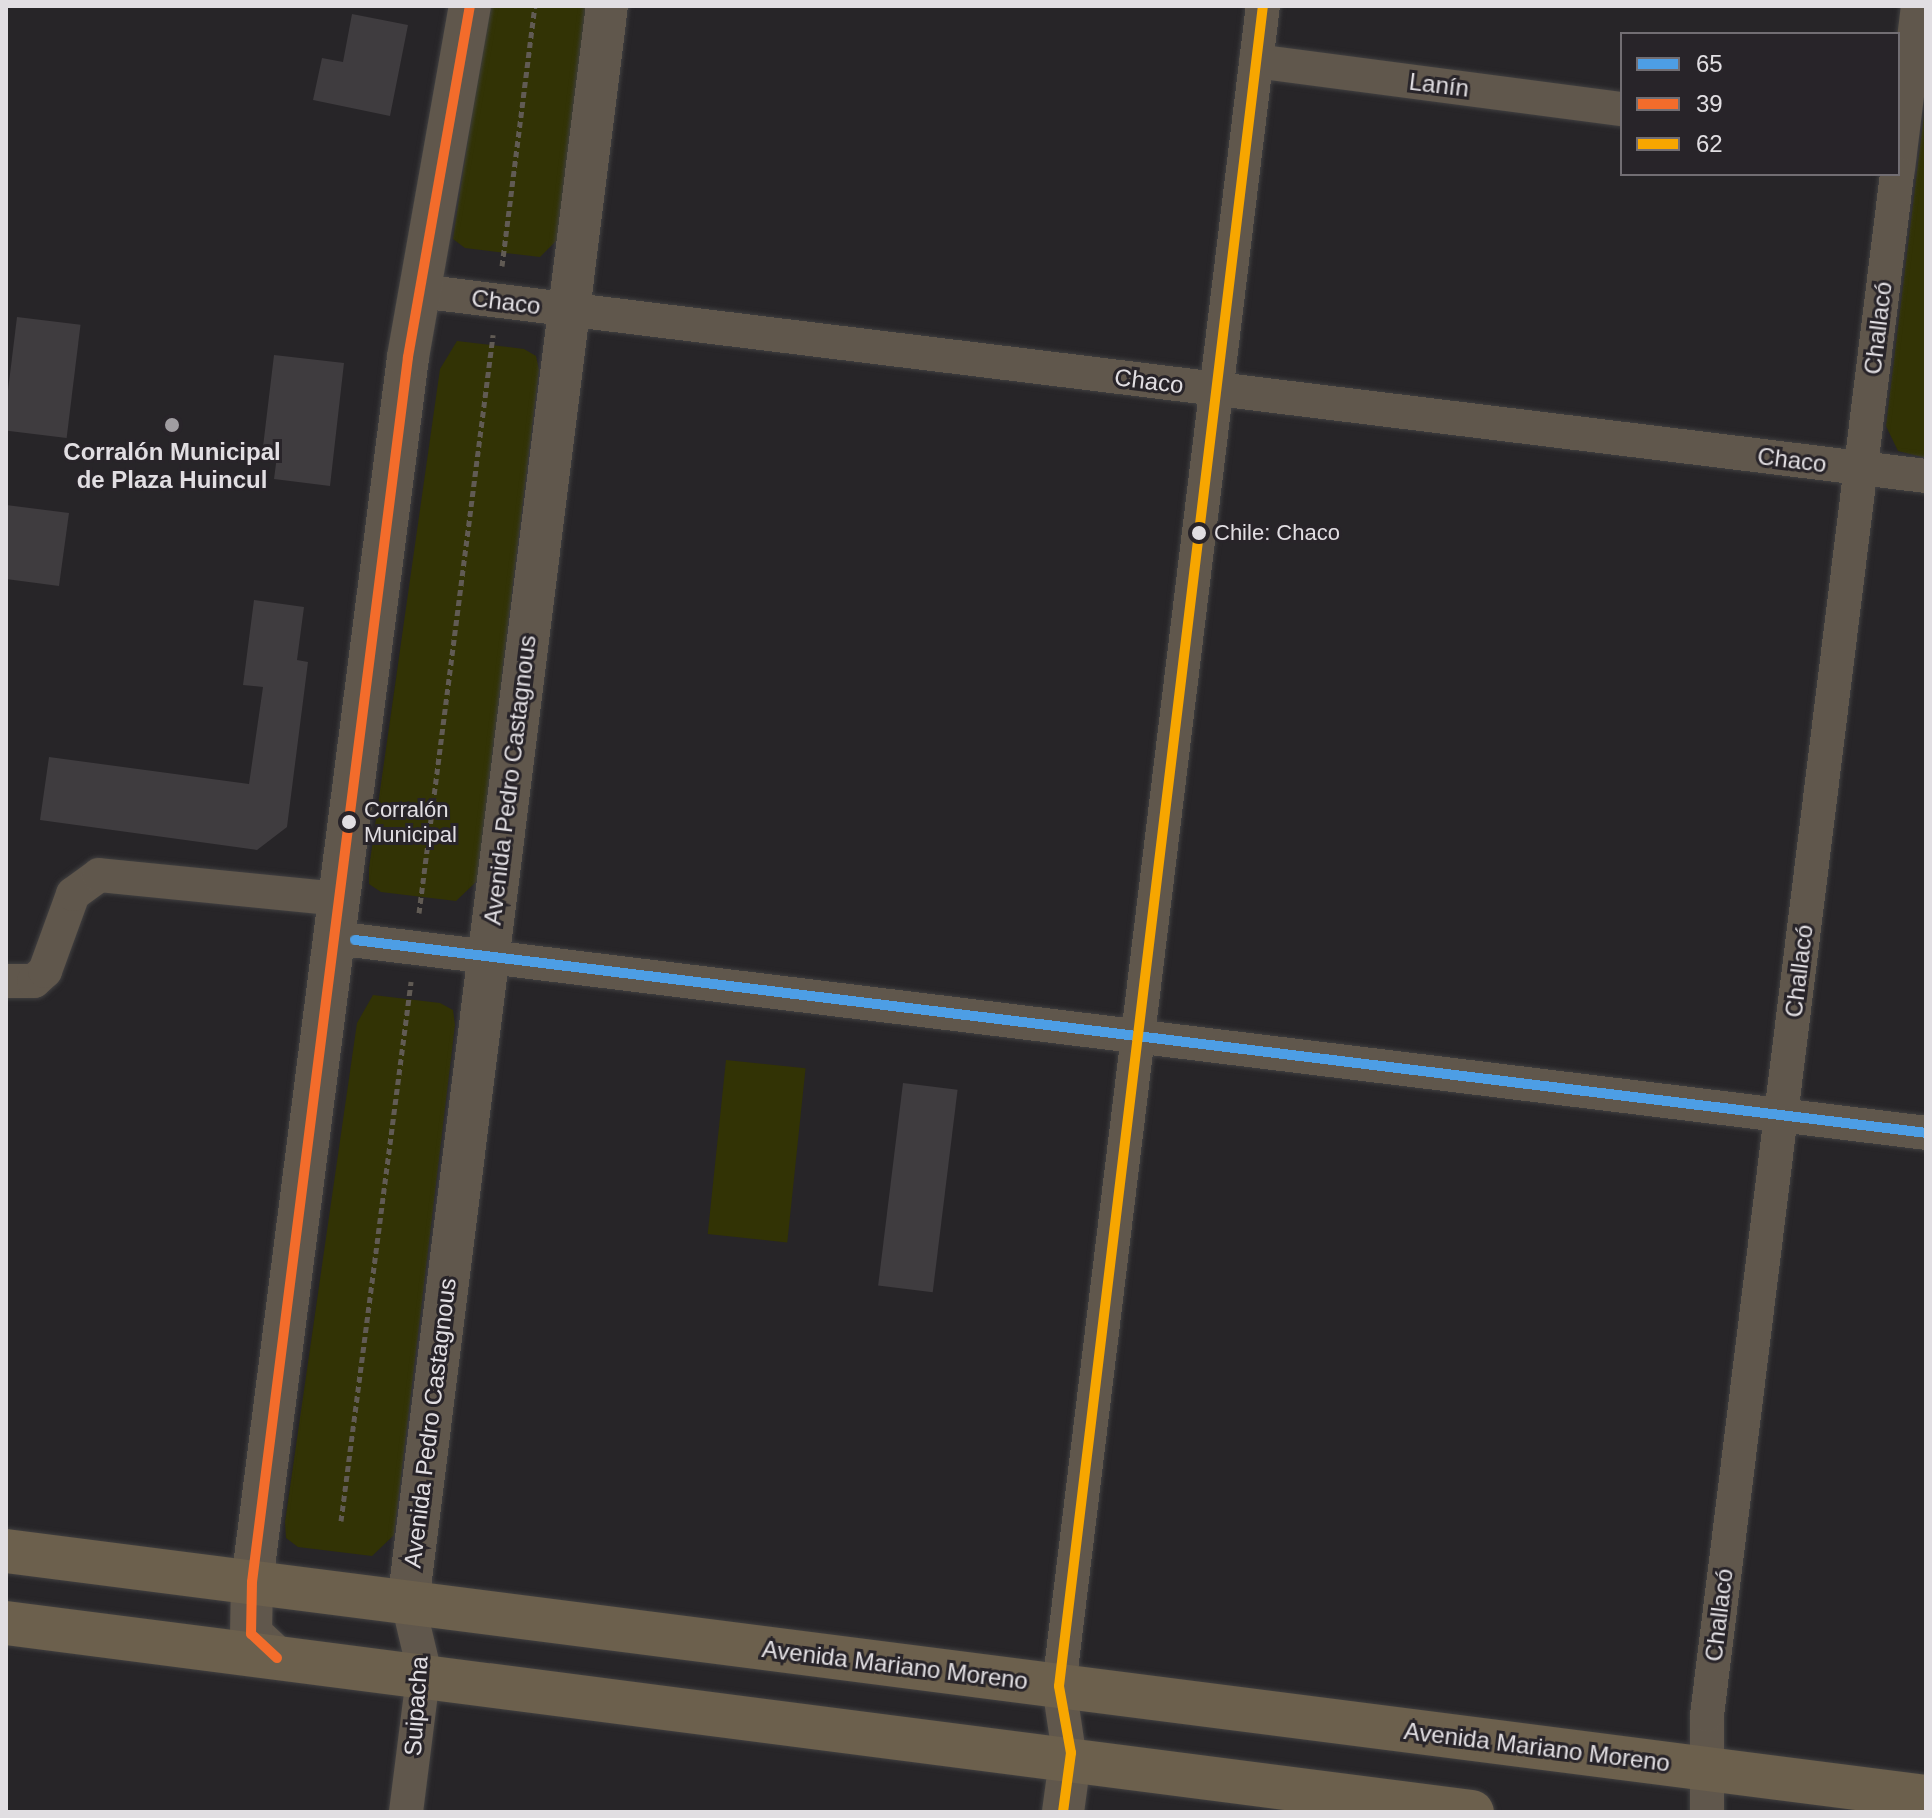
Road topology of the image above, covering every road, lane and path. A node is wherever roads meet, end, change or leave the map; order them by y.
1 (470, 6) edge
2 (535, 6) edge
3 (607, 6) edge
4 (1263, 6) edge
5 (1918, 6) edge
6 (1256, 61) junction
7 (1620, 109) edge
8 (1900, 151) edge
9 (1897, 176) edge
10 (419, 291) junction
11 (498, 301) junction
12 (569, 309) junction
13 (1216, 389) junction
14 (1861, 468) junction
15 (1926, 476) edge
16 (337, 918) junction
17 (415, 948) junction
18 (488, 957) junction
19 (6, 981) edge
20 (1137, 1037) junction
21 (1781, 1116) junction
22 (1926, 1133) edge
23 (341, 1521) dead end
24 (6, 1551) edge
25 (252, 1582) junction
26 (408, 1603) junction
27 (6, 1623) edge
28 (277, 1658) junction
29 (424, 1677) junction
30 (1059, 1686) junction
31 (1070, 1760) junction
32 (1707, 1769) junction
33 (1926, 1797) edge
34 (406, 1812) edge
35 (1063, 1812) edge
36 (1472, 1812) edge
37 (1707, 1812) edge

1 - 10 street
2 - 11 path
3 - 12 street, Avenida Pedro Castagnous
4 - 6 street
5 - 8 street, Challacó
6 - 7 street, Lanín
6 - 13 street
9 - 14 street, Challacó
10 - 11 street, Chaco
10 - 16 street
11 - 12 street, Chaco
11 - 17 path
12 - 13 street, Chaco
12 - 18 street, Avenida Pedro Castagnous
13 - 14 street, Chaco
13 - 20 street
14 - 15 street, Chaco
14 - 21 street, Challacó
16 - 17 street
16 - 19 street
16 - 25 street
17 - 18 street
17 - 23 path
18 - 20 street
18 - 26 street, Avenida Pedro Castagnous
20 - 21 street
20 - 30 street
21 - 22 street
21 - 32 street, Challacó
24 - 25 main road, Avenida Mariano Moreno
25 - 26 main road, Avenida Mariano Moreno
25 - 28 street
26 - 29 street, Suipacha
26 - 30 main road, Avenida Mariano Moreno
27 - 28 main road
28 - 29 main road
29 - 31 main road
29 - 34 street, Suipacha
30 - 31 street
30 - 32 main road, Avenida Mariano Moreno
31 - 35 street
31 - 36 main road
32 - 33 main road, Avenida Mariano Moreno
32 - 37 street, Challacó

